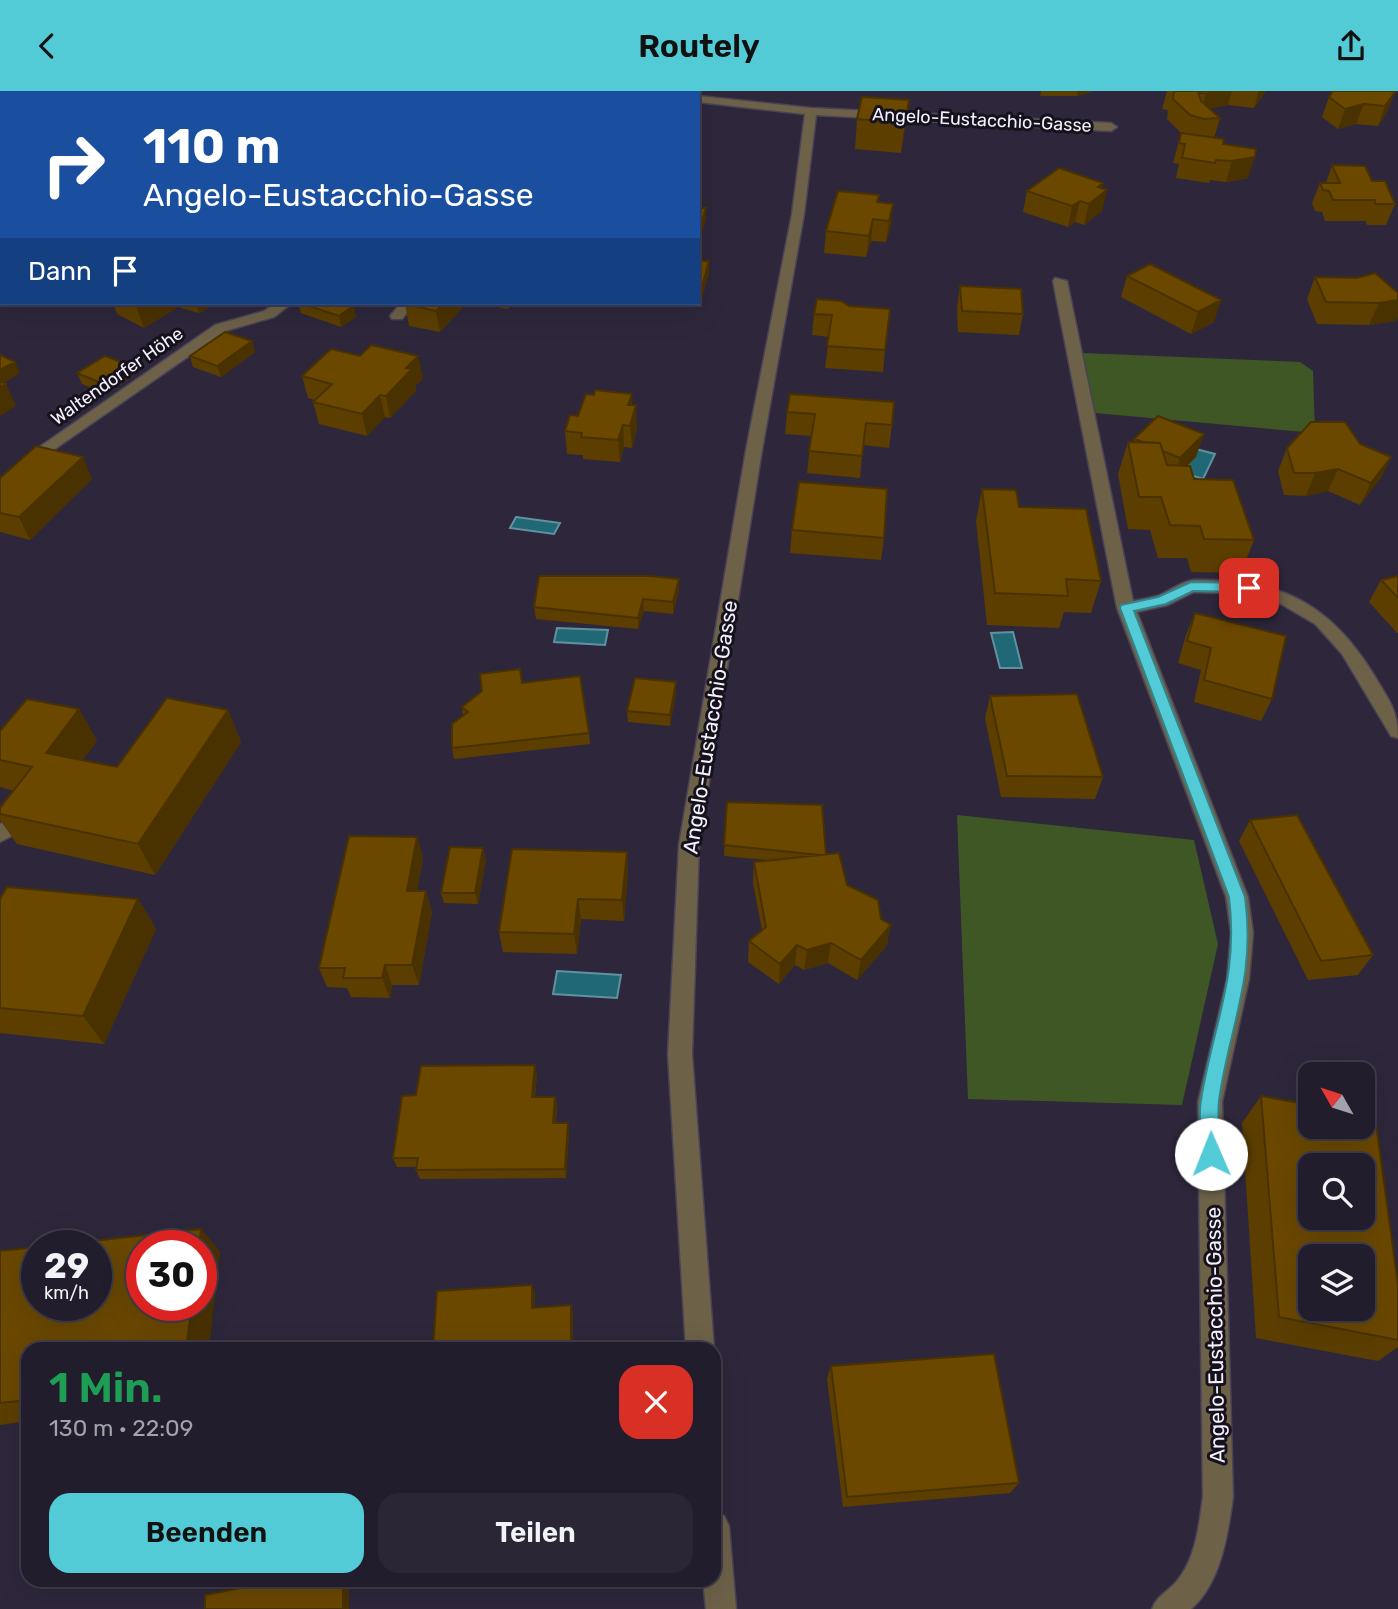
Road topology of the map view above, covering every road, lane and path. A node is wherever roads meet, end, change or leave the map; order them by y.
1 (700, 99) edge
2 (811, 111) junction
3 (1111, 127) dead end
4 (1060, 281) dead end
5 (282, 305) edge
6 (406, 305) edge
7 (397, 316) dead end
8 (46, 448) edge
9 (1126, 608) junction
10 (1398, 731) edge
11 (27, 818) edge
12 (0, 834) edge
13 (700, 1342) edge
14 (718, 1587) edge
15 (720, 1609) edge
16 (1167, 1609) edge

1 - 2 street, Angelo-Eustacchio-Gasse
2 - 3 street, Angelo-Eustacchio-Gasse
2 - 13 street, Angelo-Eustacchio-Gasse
4 - 9 street, Angelo-Eustacchio-Gasse
5 - 8 street, Waltendorfer Höhe
6 - 7 street
9 - 10 street
9 - 16 street, Angelo-Eustacchio-Gasse
11 - 12 street
14 - 15 street

